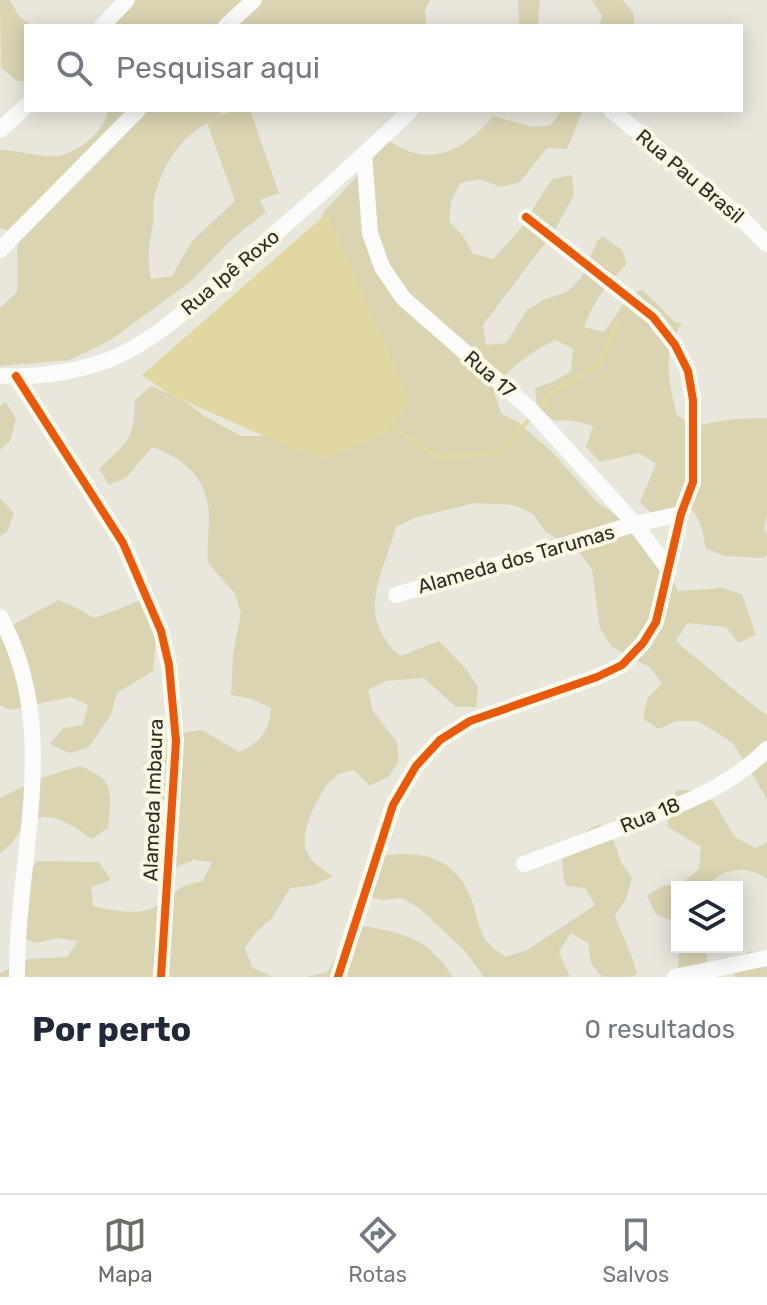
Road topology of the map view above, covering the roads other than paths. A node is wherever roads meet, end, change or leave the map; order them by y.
1 (127, 0) edge
2 (254, 0) edge
3 (104, 24) edge
4 (228, 24) edge
5 (24, 108) edge
6 (136, 112) edge
7 (409, 112) edge
8 (613, 112) edge
9 (0, 130) edge
10 (364, 155) junction
11 (526, 217) dead end
12 (767, 244) edge
13 (0, 250) edge
14 (8, 376) edge
15 (681, 514) junction
16 (635, 524) junction
17 (669, 570) junction
18 (396, 595) dead end
19 (0, 617) edge
20 (767, 749) edge
21 (524, 864) dead end
22 (767, 958) edge
23 (17, 977) edge
24 (161, 977) edge
25 (338, 977) edge
26 (675, 977) edge

1 - 3 street
2 - 4 street
5 - 9 street
6 - 13 street
7 - 10 street, Rua Ipê Roxo
8 - 12 street, Rua Pau Brasil
10 - 14 street, Rua Ipê Roxo
10 - 16 street, Rua 17
11 - 15 street
14 - 24 street, Alameda Imbaura
15 - 16 street, Alameda dos Tarumas
15 - 17 street
16 - 17 street, Rua 17
16 - 18 street, Alameda dos Tarumas
17 - 25 street
19 - 23 street
20 - 21 street, Rua 18
22 - 26 street

